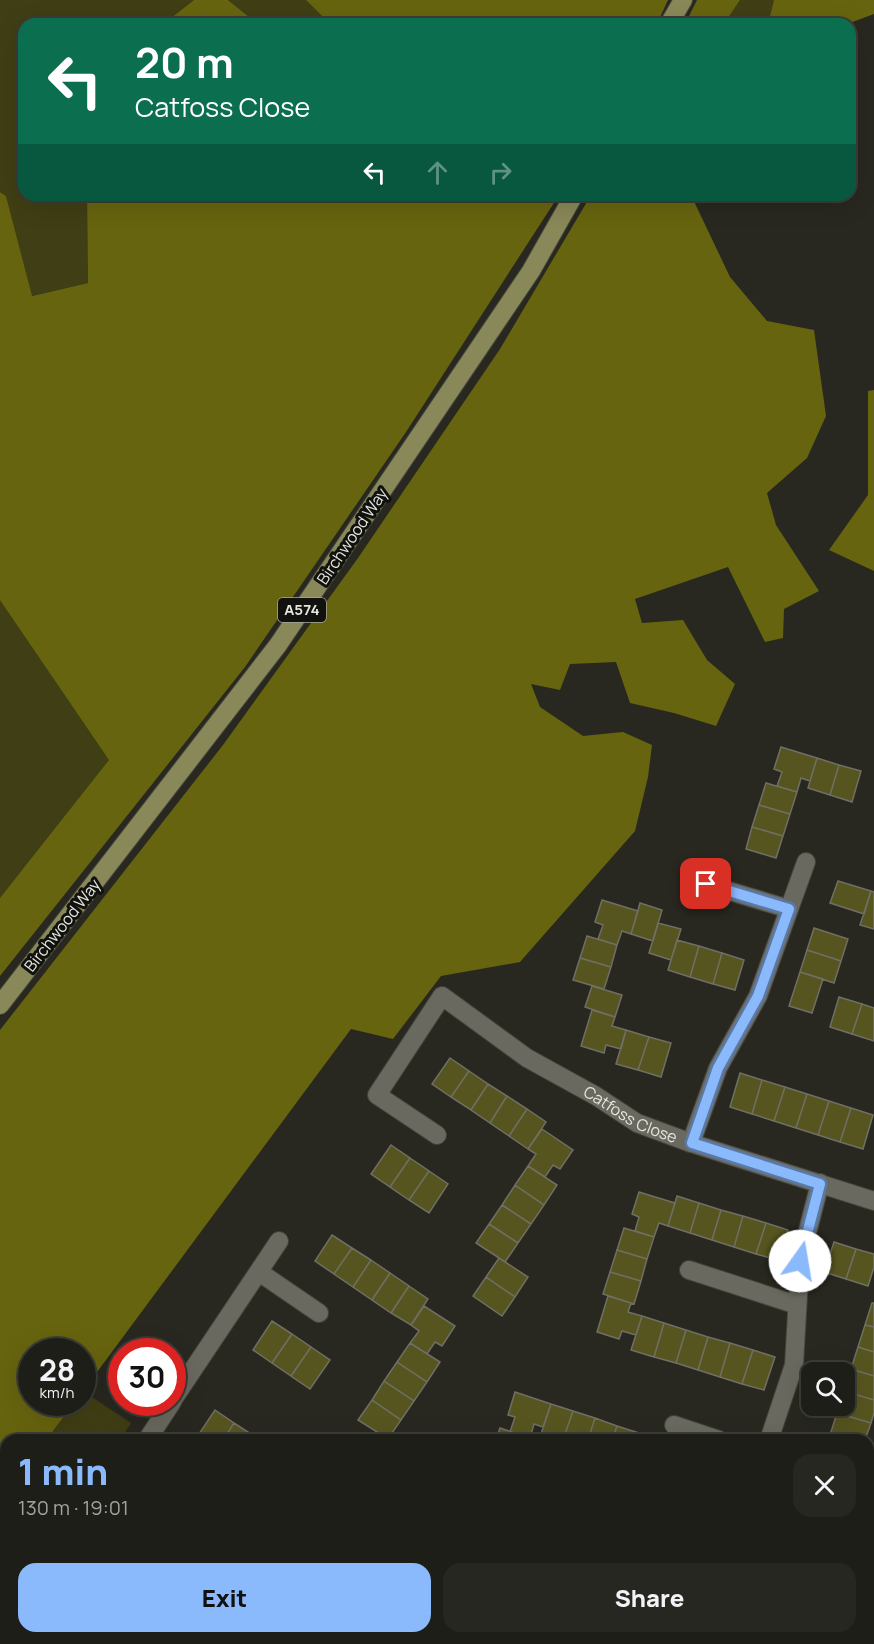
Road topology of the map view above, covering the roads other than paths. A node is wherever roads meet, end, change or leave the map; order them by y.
1 (682, 0) edge
2 (672, 18) edge
3 (571, 201) edge
4 (806, 862) dead end
5 (706, 884) dead end
6 (789, 909) junction
7 (0, 1005) edge
8 (437, 1135) dead end
9 (692, 1143) junction
10 (820, 1184) junction
11 (874, 1201) edge
12 (279, 1241) dead end
13 (689, 1270) dead end
14 (258, 1272) junction
15 (797, 1305) junction
16 (319, 1313) dead end
17 (186, 1381) edge
18 (163, 1416) edge
19 (674, 1425) dead end
20 (151, 1434) edge
21 (701, 1434) edge
22 (771, 1434) edge

1 - 2 main road
3 - 7 main road, Birchwood Way / A574
4 - 6 street
5 - 6 street
6 - 9 street
8 - 9 street, Catfoss Close
9 - 10 street, Catfoss Close
10 - 11 street, Catfoss Close
10 - 15 street
12 - 14 street
13 - 15 street
14 - 16 street
14 - 17 street
15 - 22 street
18 - 20 street
19 - 21 street

